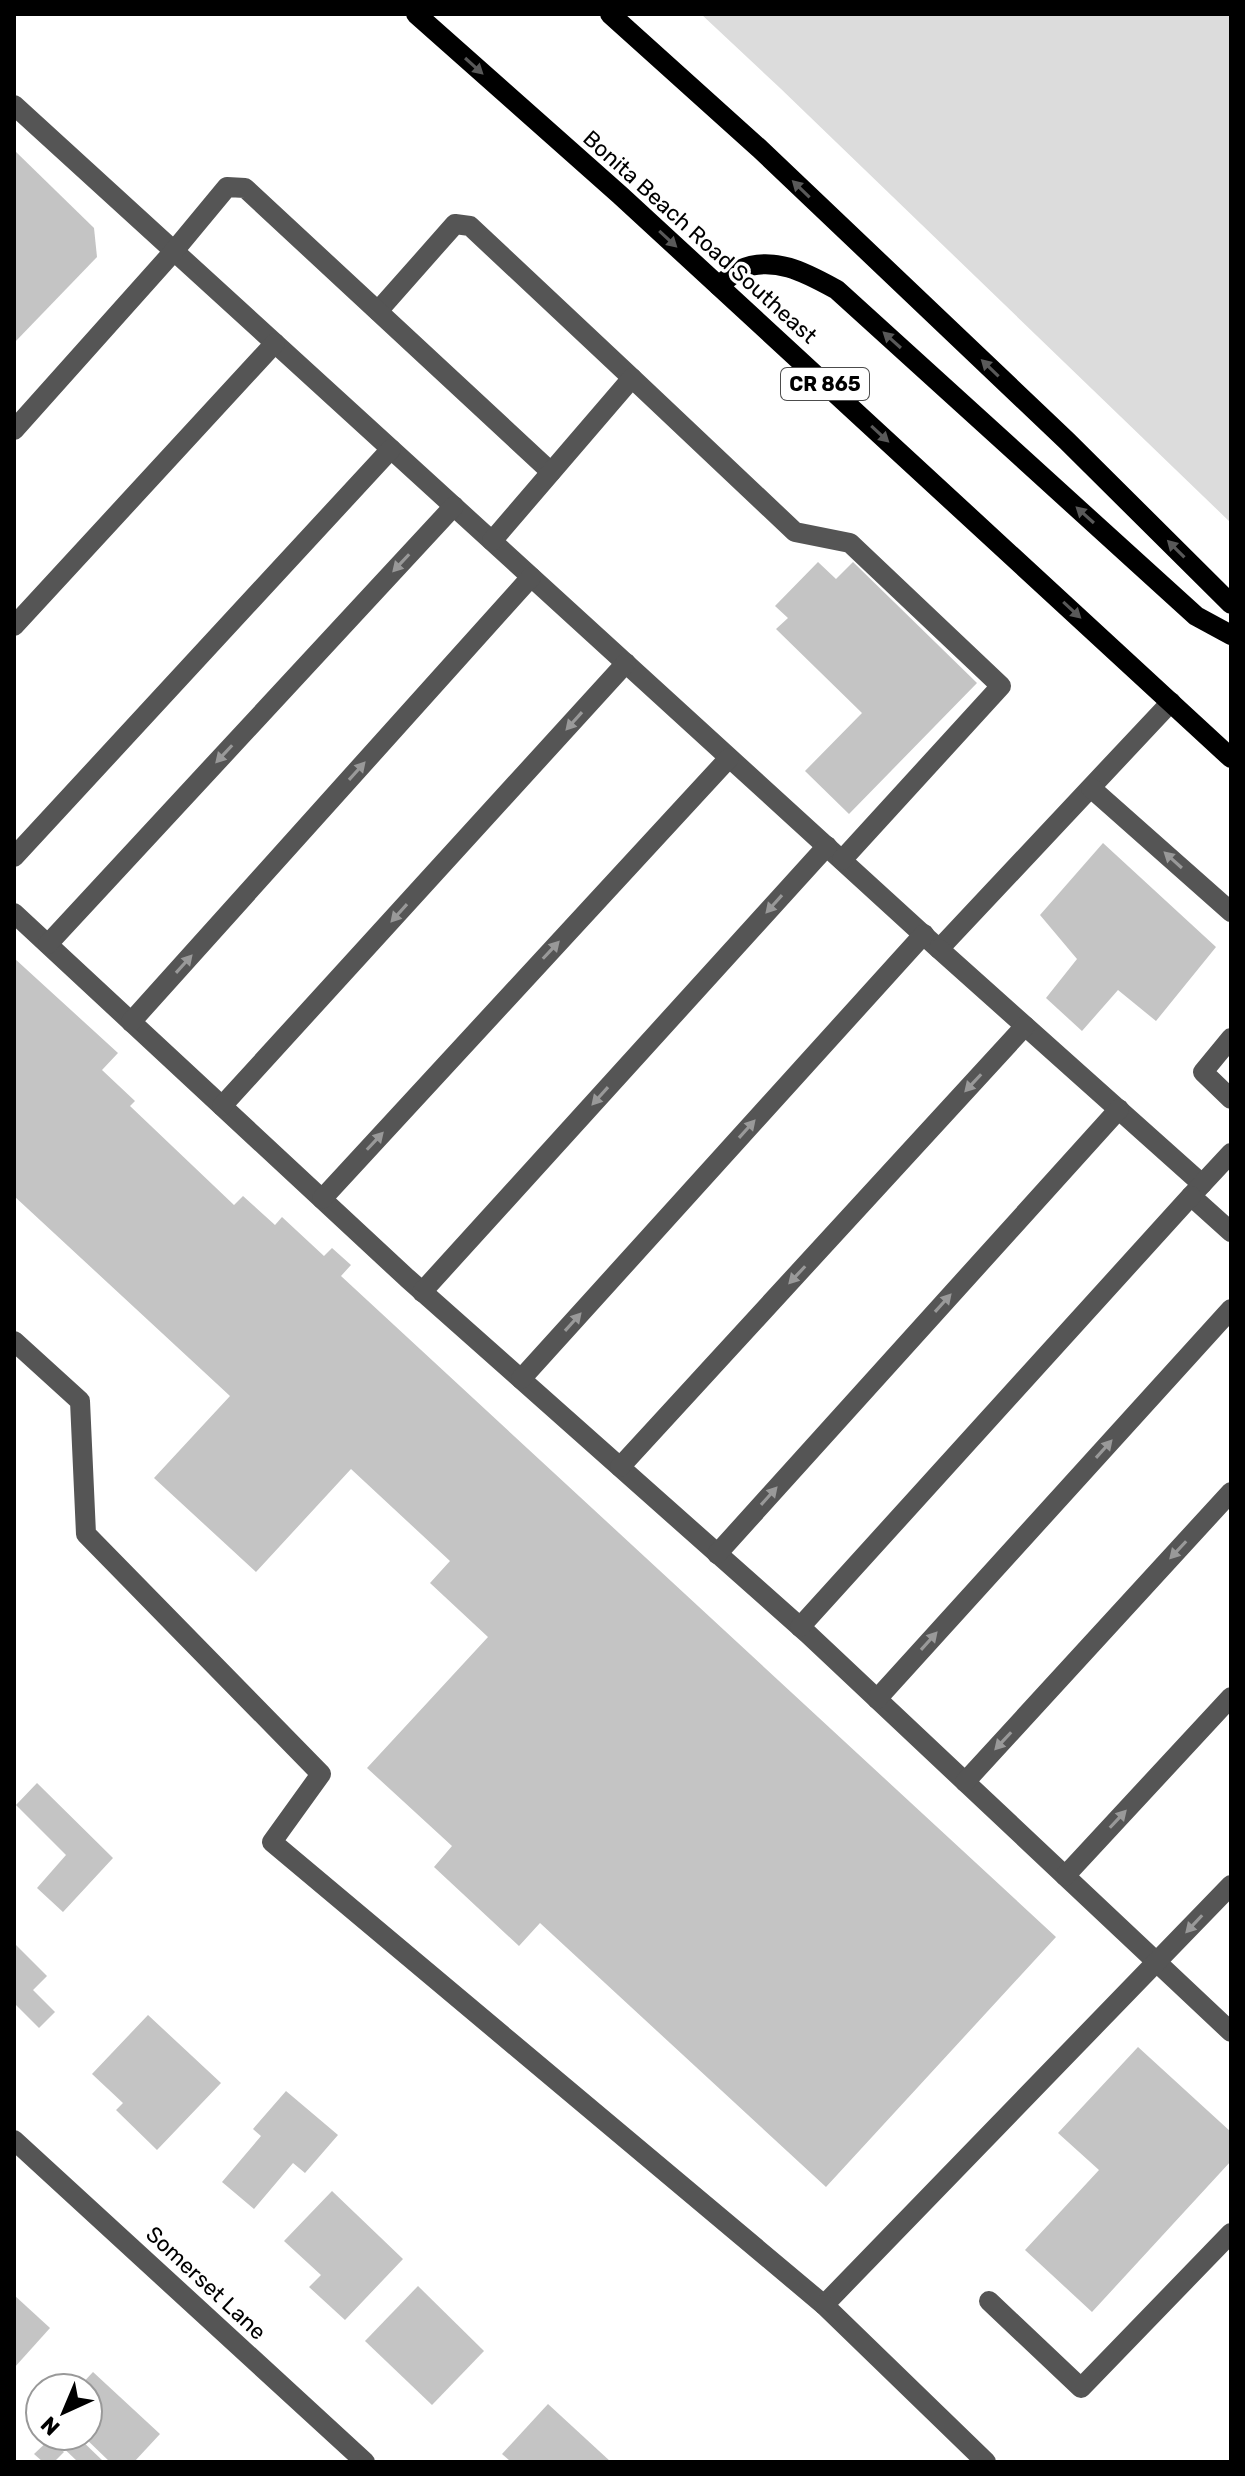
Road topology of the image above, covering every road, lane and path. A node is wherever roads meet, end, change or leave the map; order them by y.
1 (416, 14) edge
2 (610, 14) edge
3 (14, 105) edge
4 (174, 251) junction
5 (719, 286) junction
6 (378, 311) junction
7 (275, 343) junction
8 (632, 378) junction
9 (14, 430) edge
10 (391, 449) junction
11 (551, 472) junction
12 (454, 506) junction
13 (492, 541) junction
14 (531, 577) junction
15 (1231, 604) edge
16 (14, 626) edge
17 (1231, 635) edge
18 (626, 663) junction
19 (1171, 702) junction
20 (729, 758) junction
21 (1231, 758) edge
22 (1091, 788) junction
23 (827, 846) junction
24 (14, 857) edge
25 (842, 860) junction
26 (1231, 912) edge
27 (14, 913) edge
28 (924, 934) junction
29 (48, 944) junction
30 (939, 949) junction
31 (131, 1022) junction
32 (1025, 1026) junction
33 (1231, 1038) edge
34 (1231, 1099) edge
35 (222, 1106) junction
36 (1119, 1109) junction
37 (1231, 1153) edge
38 (1197, 1190) junction
39 (322, 1199) junction
40 (1231, 1232) edge
41 (422, 1292) junction
42 (1231, 1309) edge
43 (14, 1341) edge
44 (521, 1379) junction
45 (620, 1467) junction
46 (1231, 1492) edge
47 (717, 1554) junction
48 (800, 1627) junction
49 (1231, 1697) edge
50 (877, 1699) junction
51 (965, 1782) junction
52 (1065, 1876) junction
53 (1231, 1885) edge
54 (1157, 1963) junction
55 (1231, 2032) edge
56 (14, 2140) edge
57 (1231, 2233) edge
58 (989, 2301) dead end
59 (824, 2305) junction
60 (365, 2462) edge
61 (986, 2462) edge

1 -> 5 main road, Bonita Beach Road Southeast / CR 865
15 -> 2 main road
3 - 4 street
4 - 6 street
4 - 7 street
4 - 9 street
17 -> 5 main road
5 -> 19 main road, Bonita Beach Road Southeast / CR 865
6 - 8 street
6 - 11 street
7 - 10 street
7 - 16 street
8 - 11 street
8 - 25 street
10 - 12 street
10 - 24 street
11 - 13 street
12 - 13 street
12 -> 29 street
13 - 14 street
14 - 18 street
31 -> 14 street
18 - 20 street
18 -> 35 street
19 - 21 main road, Bonita Beach Road Southeast / CR 865
19 - 22 street
20 - 23 street
39 -> 20 street
26 -> 22 street
22 - 30 street
23 - 25 street
23 -> 41 street
25 - 28 street
27 - 29 street
28 - 30 street
44 -> 28 street
29 - 31 street
30 - 32 street
31 - 35 street
32 - 36 street
32 -> 45 street
33 - 34 street
35 - 39 street
36 - 38 street
47 -> 36 street
37 - 38 street
38 - 40 street
38 - 48 street
39 - 41 street
41 - 44 street
50 -> 42 street
43 - 59 street
44 - 45 street
45 - 47 street
46 -> 51 street
47 - 48 street
48 - 50 street
52 -> 49 street
50 - 51 street
51 - 52 street
52 - 54 street
53 -> 54 street
54 - 55 street
54 - 59 street
56 - 60 street, Somerset Lane
57 - 58 street
59 - 61 street

